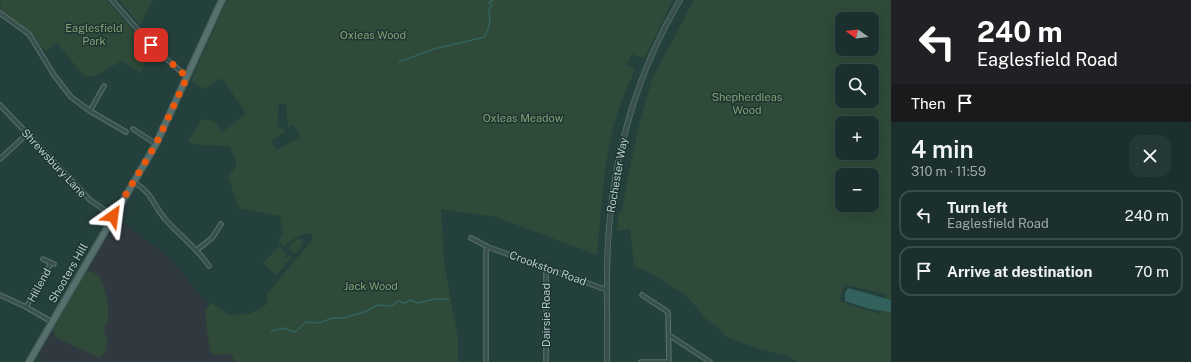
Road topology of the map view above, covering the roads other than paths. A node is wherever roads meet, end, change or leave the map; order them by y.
1 (112, 0) edge
2 (222, 0) edge
3 (680, 0) edge
4 (0, 13) edge
5 (187, 77) junction
6 (104, 86) dead end
7 (0, 105) edge
8 (90, 111) junction
9 (133, 129) dead end
10 (126, 132) dead end
11 (27, 134) junction
12 (156, 144) junction
13 (0, 159) edge
14 (134, 182) junction
15 (113, 216) junction
16 (220, 224) dead end
17 (471, 238) dead end
18 (488, 247) junction
19 (197, 250) junction
20 (43, 259) dead end
21 (209, 266) dead end
22 (546, 268) junction
23 (608, 290) junction
24 (0, 295) edge
25 (642, 295) dead end
26 (26, 307) junction
27 (52, 322) junction
28 (669, 335) junction
29 (29, 362) edge
30 (486, 362) edge
31 (546, 362) edge
32 (607, 362) edge
33 (641, 362) edge
34 (669, 362) edge
35 (710, 362) edge

1 - 5 street
2 - 5 main road, Shooters Hill
3 - 23 street, Rochester Way
4 - 8 street
5 - 12 main road, Shooters Hill
6 - 8 street
7 - 11 street, Shrewsbury Lane
8 - 10 street
9 - 12 street
11 - 13 street
11 - 15 street, Shrewsbury Lane
12 - 14 main road, Shooters Hill
14 - 15 main road, Shooters Hill
14 - 19 street
15 - 27 main road, Shooters Hill
16 - 19 street
17 - 18 street, Crookston Road
18 - 22 street, Crookston Road
18 - 30 street
19 - 21 street
20 - 26 street, Hillend
22 - 23 street, Crookston Road
22 - 31 street, Dairsie Road
23 - 32 street, Rochester Way
24 - 26 street
25 - 28 street
26 - 27 street
27 - 29 main road, Shooters Hill
28 - 34 street
28 - 35 street
33 - 34 street

